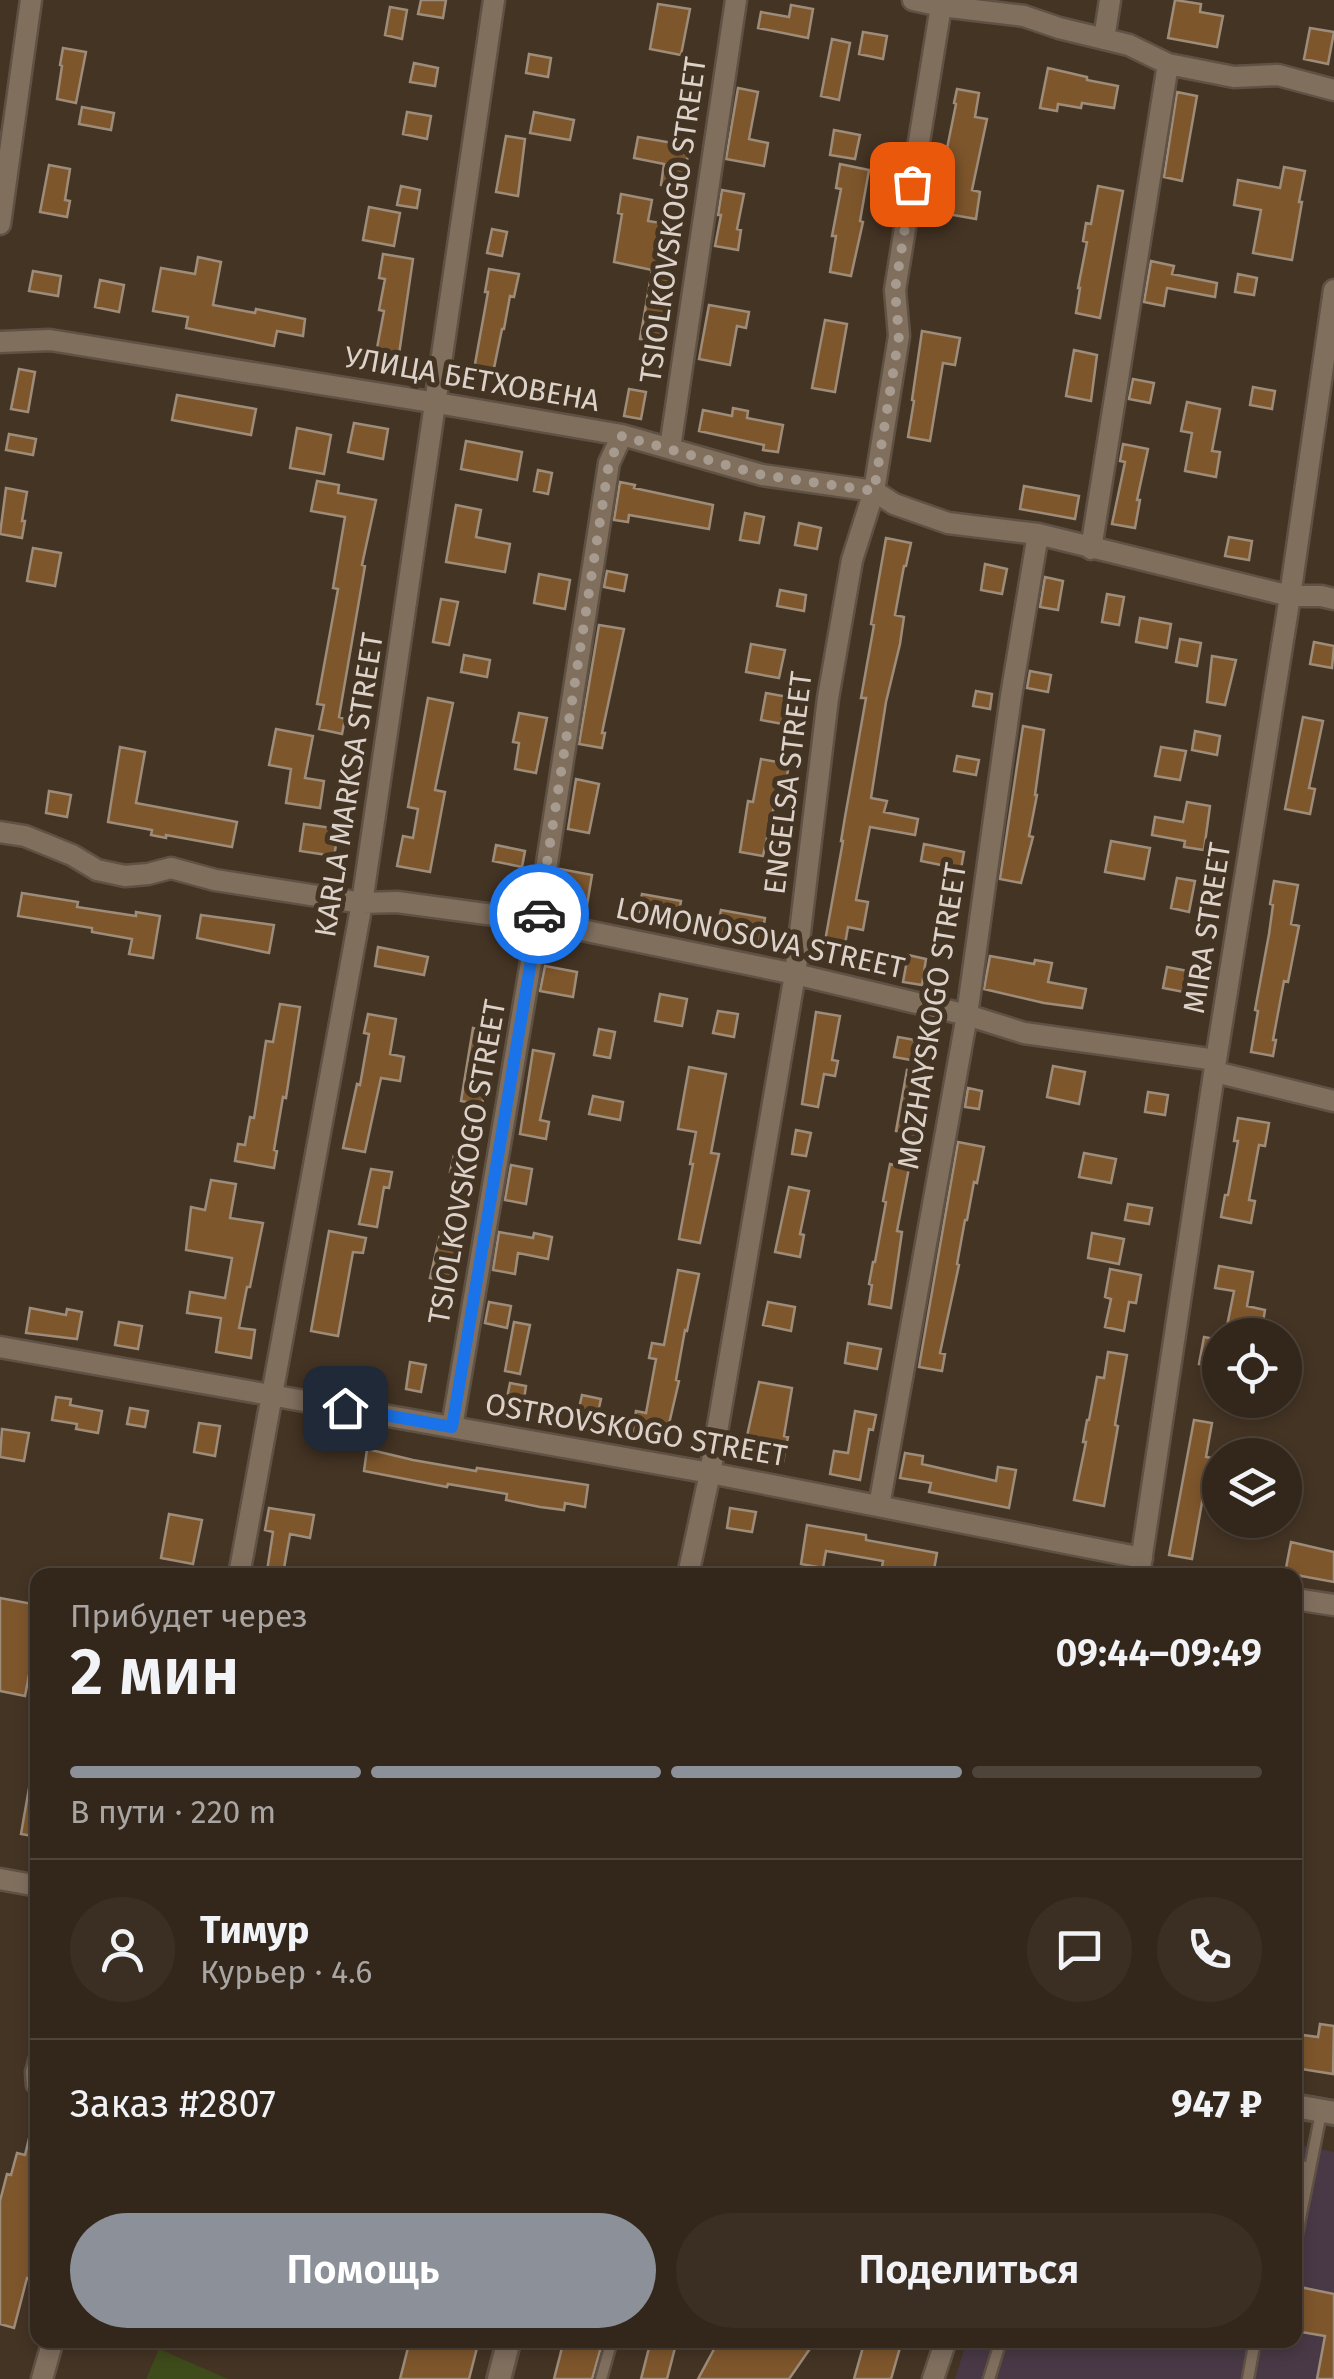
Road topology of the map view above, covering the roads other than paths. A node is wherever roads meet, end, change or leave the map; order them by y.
1 (31, 0) edge
2 (494, 0) edge
3 (736, 0) edge
4 (913, 0) edge
5 (1110, 0) edge
6 (941, 3) edge
7 (1104, 39) junction
8 (1168, 64) junction
9 (1334, 90) edge
10 (0, 224) edge
11 (1334, 290) edge
12 (0, 342) edge
13 (437, 403) junction
14 (622, 436) junction
15 (670, 448) junction
16 (874, 491) junction
17 (1038, 534) junction
18 (1091, 549) junction
19 (1290, 596) junction
20 (1334, 599) edge
21 (0, 832) edge
22 (362, 903) junction
23 (538, 921) junction
24 (795, 974) junction
25 (967, 1015) junction
26 (1216, 1066) junction
27 (1334, 1101) edge
28 (0, 1347) edge
29 (274, 1395) junction
30 (452, 1427) junction
31 (710, 1473) junction
32 (879, 1506) junction
33 (240, 1568) edge
34 (690, 1568) edge
35 (1135, 1568) edge
36 (1143, 1568) edge
37 (1302, 1600) edge
38 (1334, 1605) edge
39 (1, 1885) edge
40 (30, 1886) edge
41 (1302, 2107) edge
42 (1328, 2112) edge
43 (1302, 2166) edge
44 (1310, 2168) junction
45 (1302, 2209) edge
46 (51, 2348) edge
47 (507, 2348) edge
48 (610, 2348) edge
49 (943, 2348) edge
50 (998, 2348) edge
51 (1254, 2348) edge
52 (42, 2379) edge
53 (499, 2379) edge
54 (602, 2379) edge
55 (933, 2379) edge
56 (988, 2379) edge
57 (1248, 2379) edge

1 - 10 street
2 - 13 street, KARLA MARKSA STREET
3 - 15 street, TSIOLKOVSKOGO STREET
4 - 6 street
5 - 7 street
6 - 7 street
6 - 16 street, ENGELSA STREET
7 - 8 street
8 - 9 street
8 - 18 street
11 - 19 street, MIRA STREET
12 - 13 street, УЛИЦА БЕТХОВЕНА
13 - 14 street, УЛИЦА БЕТХОВЕНА
13 - 22 street, KARLA MARKSA STREET
14 - 15 street, УЛИЦА БЕТХОВЕНА
14 - 23 street, TSIOLKOVSKOGO STREET
15 - 16 street, УЛИЦА БЕТХОВЕНА
16 - 17 street, УЛИЦА БЕТХОВЕНА
16 - 24 street, ENGELSA STREET
17 - 18 street, УЛИЦА БЕТХОВЕНА
17 - 25 street, MOZHAYSKOGO STREET
18 - 19 street, УЛИЦА БЕТХОВЕНА
19 - 20 street, УЛИЦА БЕТХОВЕНА
19 - 26 street, MIRA STREET
21 - 22 street, LOMONOSOVA STREET
22 - 23 street, LOMONOSOVA STREET
22 - 29 street, KARLA MARKSA STREET
23 - 24 street, LOMONOSOVA STREET
23 - 30 street, TSIOLKOVSKOGO STREET
24 - 25 street, LOMONOSOVA STREET
24 - 31 street, ENGELSA STREET
25 - 26 street, LOMONOSOVA STREET
25 - 32 street, MOZHAYSKOGO STREET
26 - 27 street, LOMONOSOVA STREET
26 - 36 street, MIRA STREET
28 - 29 street, OSTROVSKOGO STREET
29 - 30 street, OSTROVSKOGO STREET
29 - 33 street, KARLA MARKSA STREET
30 - 31 street, OSTROVSKOGO STREET
31 - 32 street, OSTROVSKOGO STREET
31 - 34 street, ENGELSA STREET
32 - 35 street, OSTROVSKOGO STREET
37 - 38 street
39 - 40 street
41 - 42 street
42 - 44 lane
43 - 44 lane
44 - 45 lane
46 - 52 street
47 - 53 street
48 - 54 lane
49 - 55 street
50 - 56 lane
51 - 57 lane

